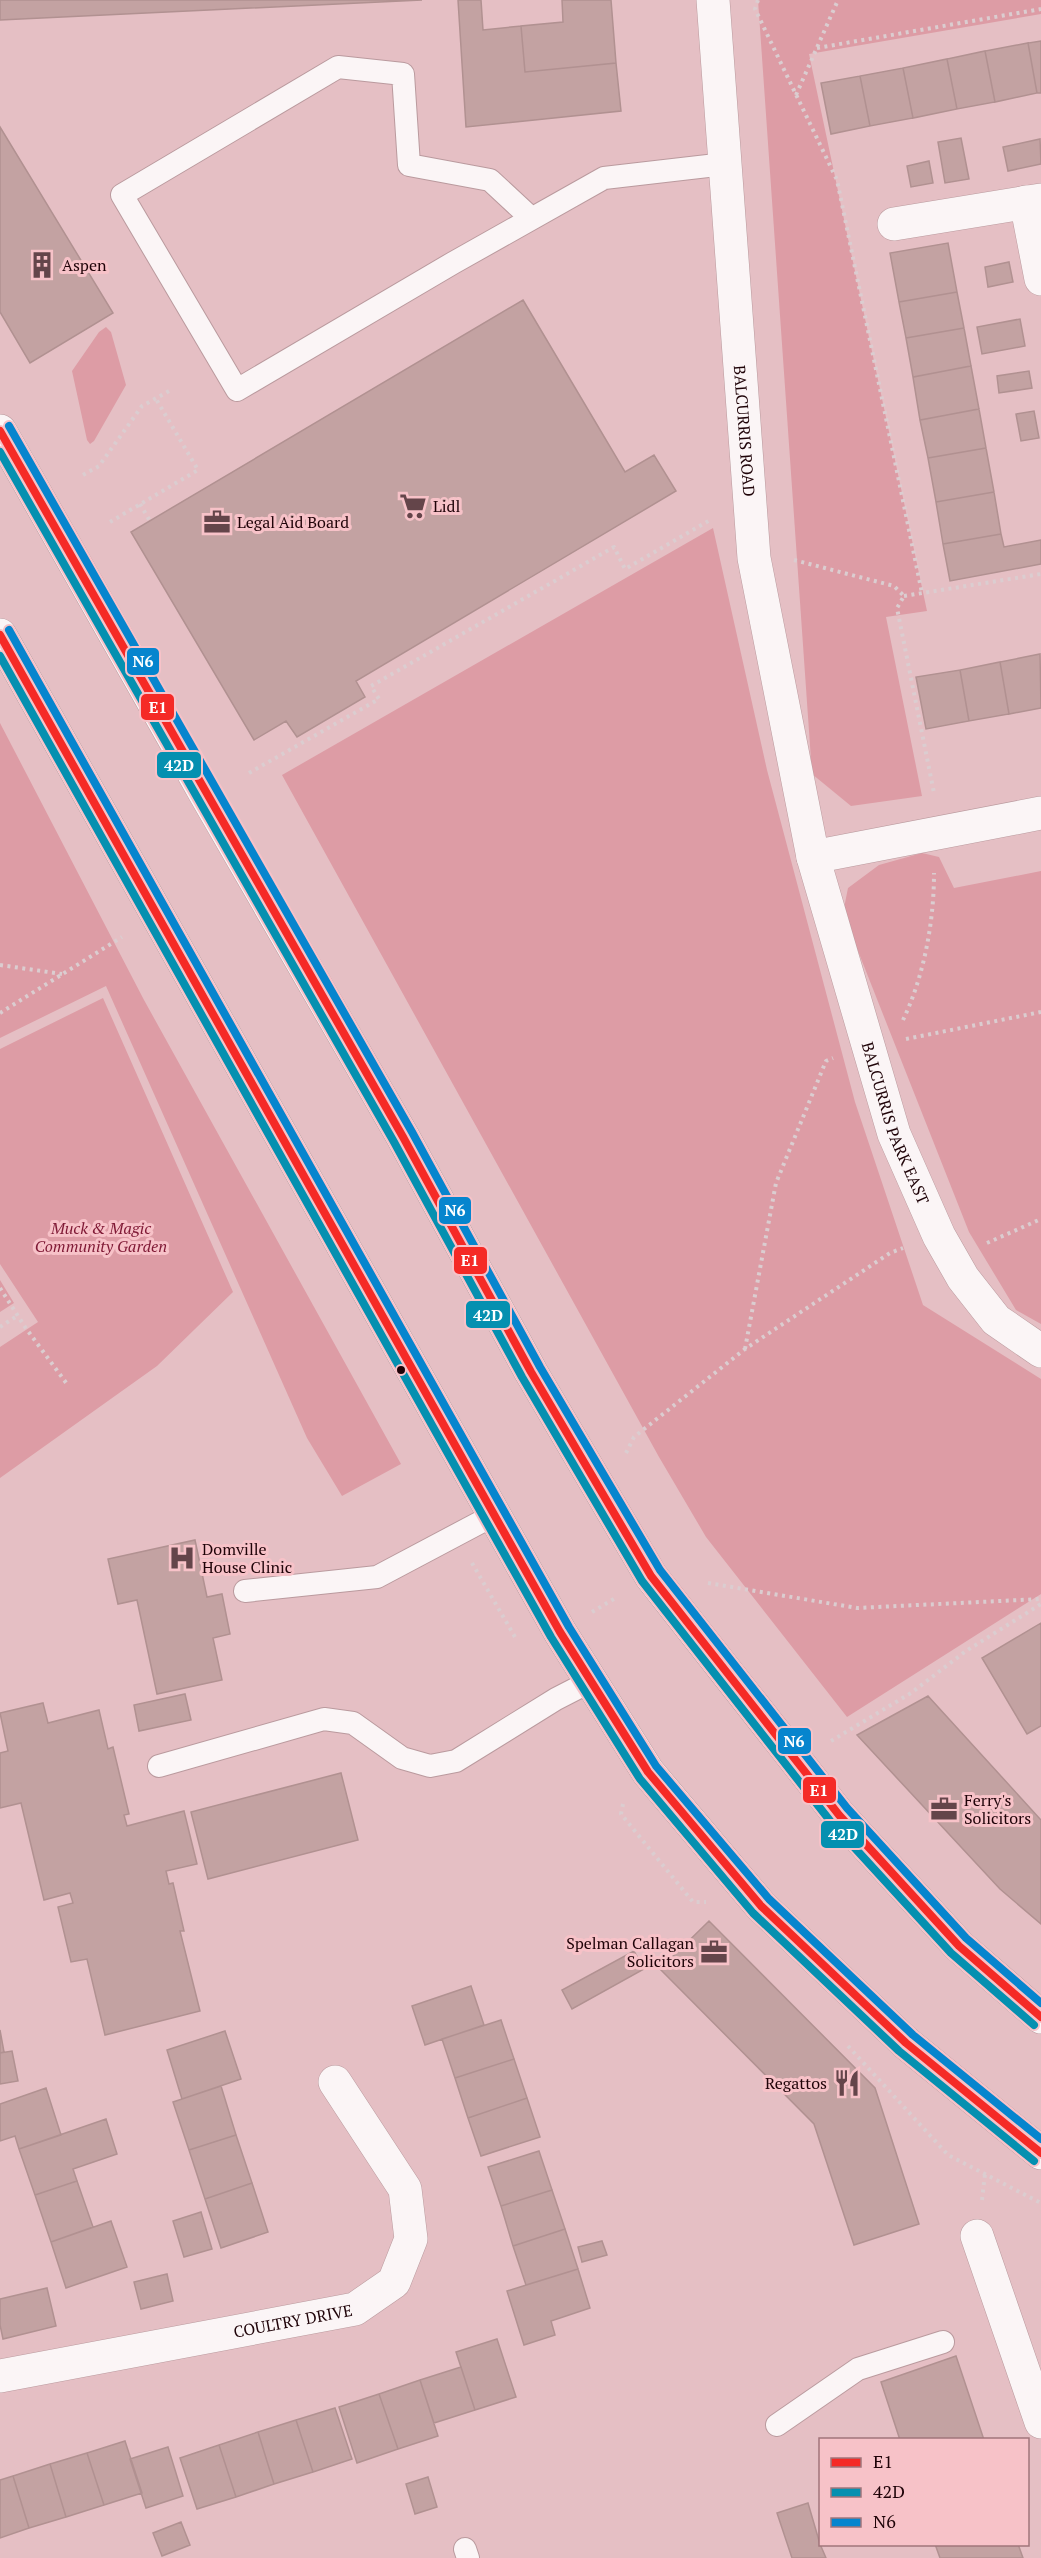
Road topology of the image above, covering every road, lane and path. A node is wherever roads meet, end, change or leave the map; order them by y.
1 (712, 0) edge
2 (758, 0) edge
3 (838, 0) edge
4 (1041, 9) edge
5 (817, 48) junction
6 (796, 96) junction
7 (725, 164) junction
8 (1034, 201) edge
9 (531, 218) junction
10 (894, 224) dead end
11 (1041, 279) edge
12 (171, 390) dead end
13 (156, 399) junction
14 (0, 431) edge
15 (83, 475) dead end
16 (140, 504) junction
17 (750, 511) junction
18 (150, 521) dead end
19 (110, 522) dead end
20 (753, 550) junction
21 (1041, 574) edge
22 (922, 593) junction
23 (904, 596) junction
24 (0, 635) edge
25 (249, 773) dead end
26 (1041, 813) edge
27 (935, 833) junction
28 (813, 857) junction
29 (122, 937) dead end
30 (0, 965) edge
31 (62, 974) junction
32 (1041, 1012) edge
33 (0, 1013) edge
34 (880, 1044) junction
35 (1041, 1219) edge
36 (946, 1248) junction
37 (0, 1288) edge
38 (17, 1316) junction
39 (0, 1327) edge
40 (745, 1349) junction
41 (1041, 1351) edge
42 (68, 1384) dead end
43 (626, 1453) dead end
44 (494, 1515) junction
45 (707, 1583) dead end
46 (245, 1591) dead end
47 (617, 1597) dead end
48 (1041, 1599) edge
49 (1041, 1604) edge
50 (586, 1616) dead end
51 (591, 1681) junction
52 (830, 1743) dead end
53 (159, 1766) dead end
54 (1041, 2017) edge
55 (335, 2082) dead end
56 (1041, 2153) edge
57 (977, 2236) dead end
58 (943, 2342) dead end
59 (0, 2376) edge
60 (1041, 2422) edge
61 (777, 2425) dead end

1 - 7 main road, BALCURRIS ROAD
2 - 6 path
3 - 5 path
4 - 5 path
5 - 6 path
6 - 22 path
7 - 9 lane
7 - 17 main road, BALCURRIS ROAD
8 - 10 main road
8 - 11 main road
9 - 9 lane
12 - 13 path
13 - 15 path
13 - 16 path
14 - 54 main road
16 - 18 path
16 - 19 path
17 - 20 main road, BALCURRIS ROAD
17 - 25 path
20 - 23 path
20 - 28 main road, BALCURRIS ROAD
21 - 22 path
22 - 23 path
23 - 27 path
24 - 44 main road
26 - 27 main road
27 - 28 main road
27 - 34 path
28 - 34 main road, BALCURRIS PARK EAST
29 - 31 path
30 - 31 path
31 - 33 path
32 - 34 path
34 - 36 main road, BALCURRIS PARK EAST
34 - 40 path
35 - 36 path
36 - 40 path
36 - 41 main road, BALCURRIS PARK EAST
37 - 38 path
38 - 39 path
38 - 42 path
40 - 43 path
44 - 46 lane
44 - 51 main road
45 - 48 path
47 - 50 path
49 - 52 path
51 - 53 lane
51 - 56 main road
55 - 59 main road, COULTRY DRIVE
57 - 60 main road
58 - 61 lane

